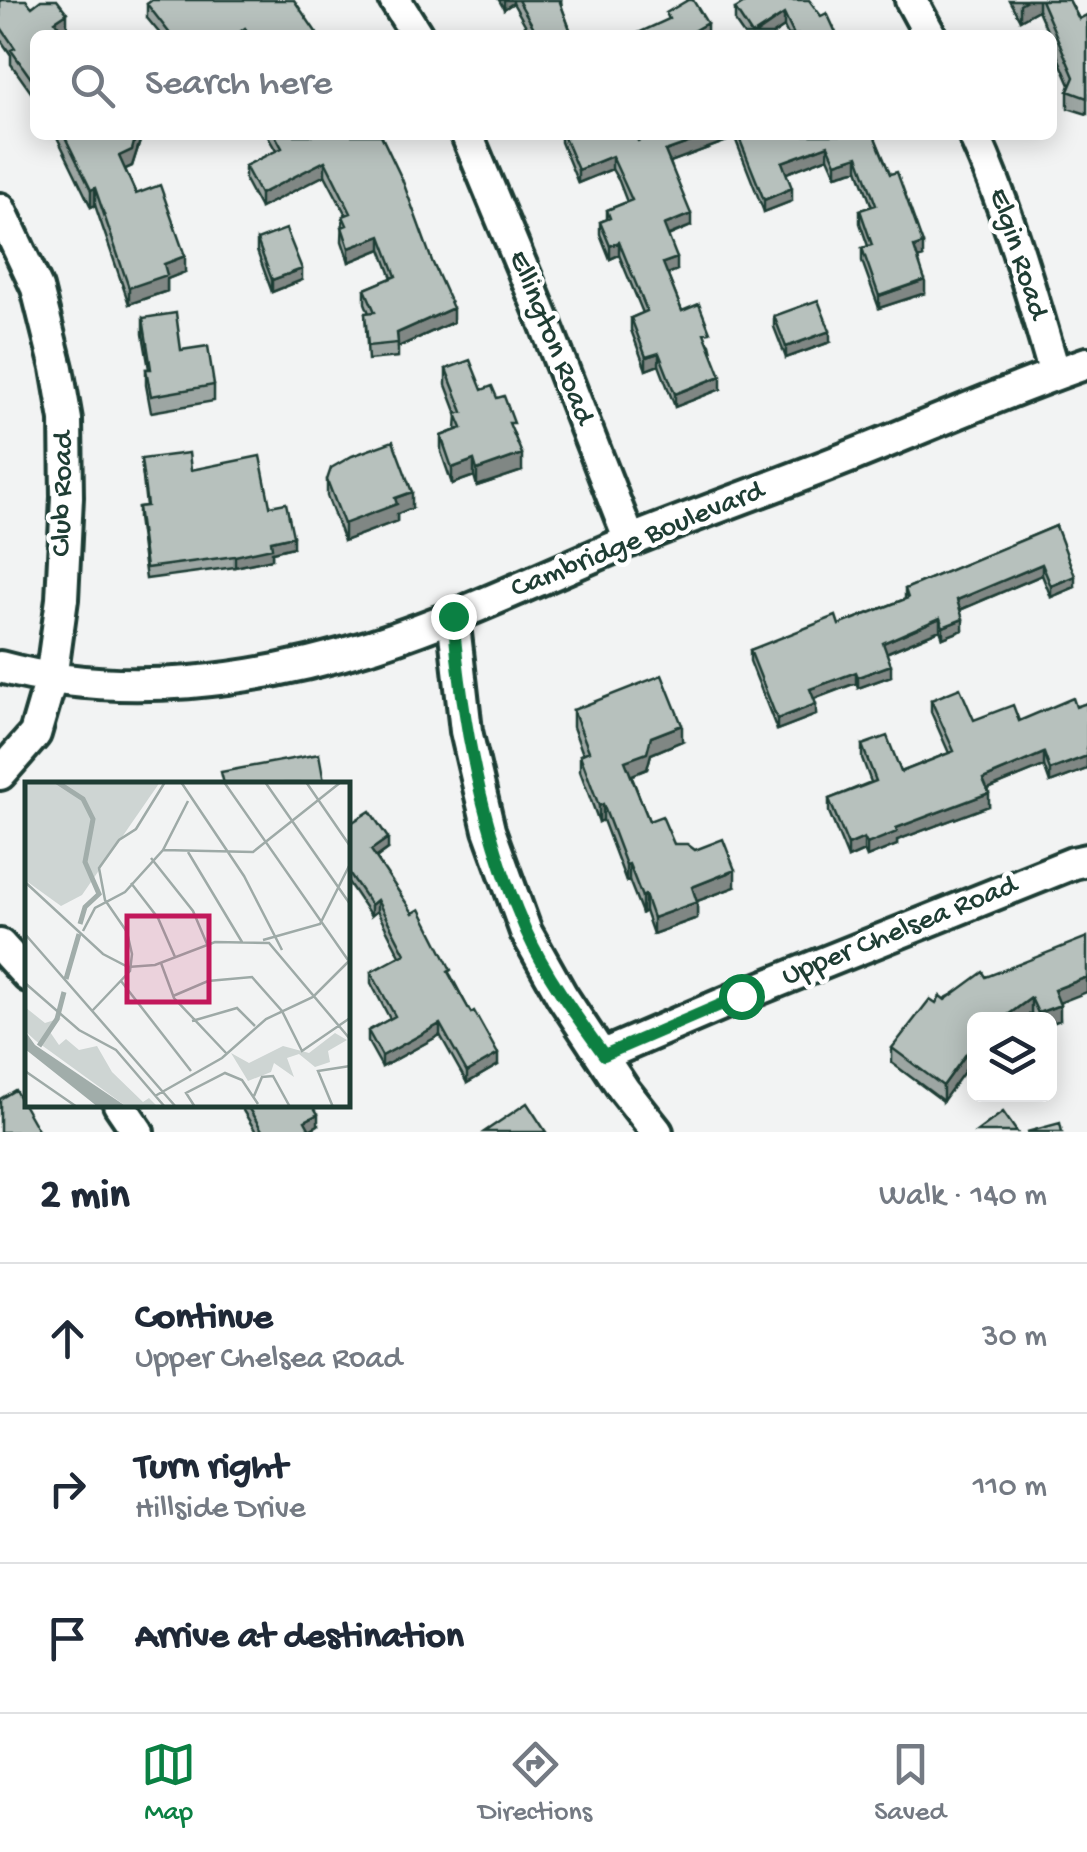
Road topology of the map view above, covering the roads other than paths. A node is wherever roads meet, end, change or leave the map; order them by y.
1 (395, 0) edge
2 (911, 0) edge
3 (413, 30) edge
4 (927, 30) edge
5 (469, 140) edge
6 (976, 140) edge
7 (0, 209) edge
8 (1087, 363) edge
9 (1055, 374) junction
10 (630, 541) junction
11 (453, 616) junction
12 (0, 667) edge
13 (51, 680) junction
14 (0, 774) edge
15 (1087, 860) edge
16 (0, 945) edge
17 (25, 973) edge
18 (604, 1055) junction
19 (121, 1107) edge
20 (138, 1132) edge
21 (658, 1132) edge

1 - 3 street
2 - 4 street
5 - 10 street, Ellington Road
6 - 9 street, Elgin Road
7 - 13 street, Club Road
8 - 9 street, Cambridge Boulevard
9 - 10 street, Cambridge Boulevard
10 - 11 street, Cambridge Boulevard
11 - 13 street, Cambridge Boulevard
11 - 18 street
12 - 13 street, Cambridge Boulevard
13 - 14 street, Club Road
15 - 18 street, Upper Chelsea Road
16 - 17 street
18 - 21 street
19 - 20 street

